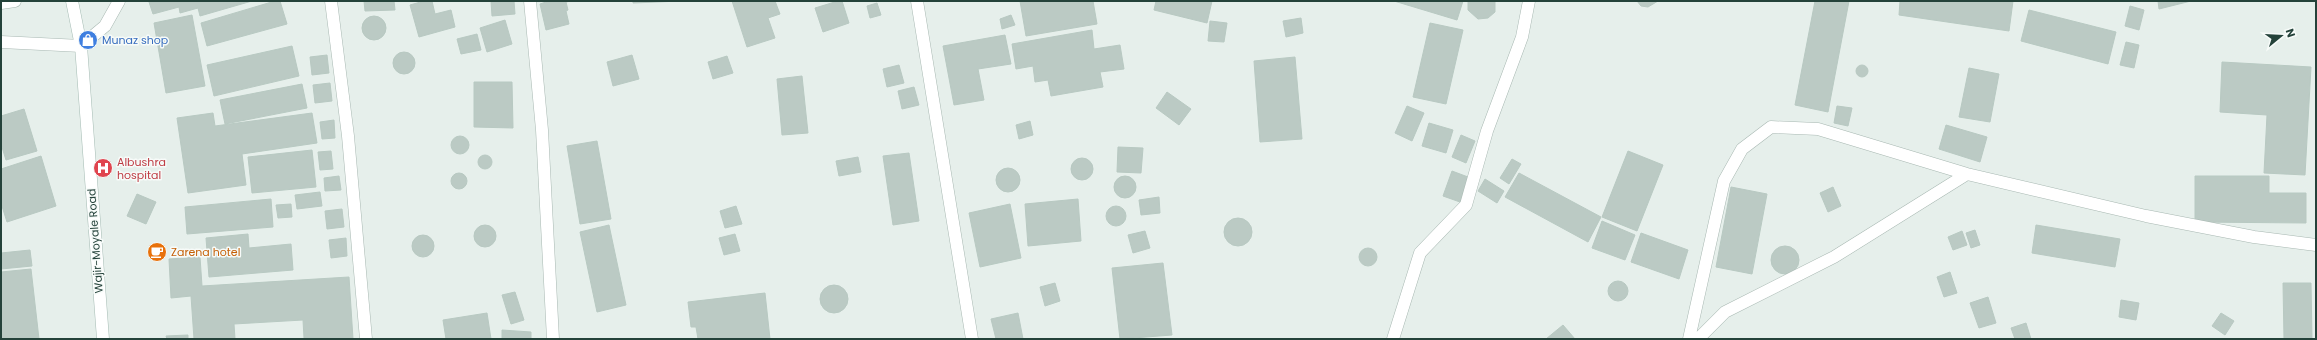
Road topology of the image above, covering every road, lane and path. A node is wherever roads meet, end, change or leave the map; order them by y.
1 (15, 1) edge
2 (72, 1) edge
3 (119, 1) edge
4 (331, 1) edge
5 (530, 1) edge
6 (917, 1) edge
7 (1529, 1) edge
8 (1, 3) edge
9 (1, 42) edge
10 (81, 46) junction
11 (1967, 174) junction
12 (2316, 245) edge
13 (103, 339) edge
14 (366, 339) edge
15 (553, 339) edge
16 (972, 339) edge
17 (1392, 339) edge
18 (1689, 339) edge
19 (1698, 339) edge

1 - 8 street
2 - 10 street, Wajir-Moyale Road
3 - 10 street
4 - 14 street
5 - 15 street
6 - 16 street
7 - 17 street
9 - 10 street
10 - 13 street, Wajir-Moyale Road
11 - 12 street
11 - 18 street
11 - 19 street

